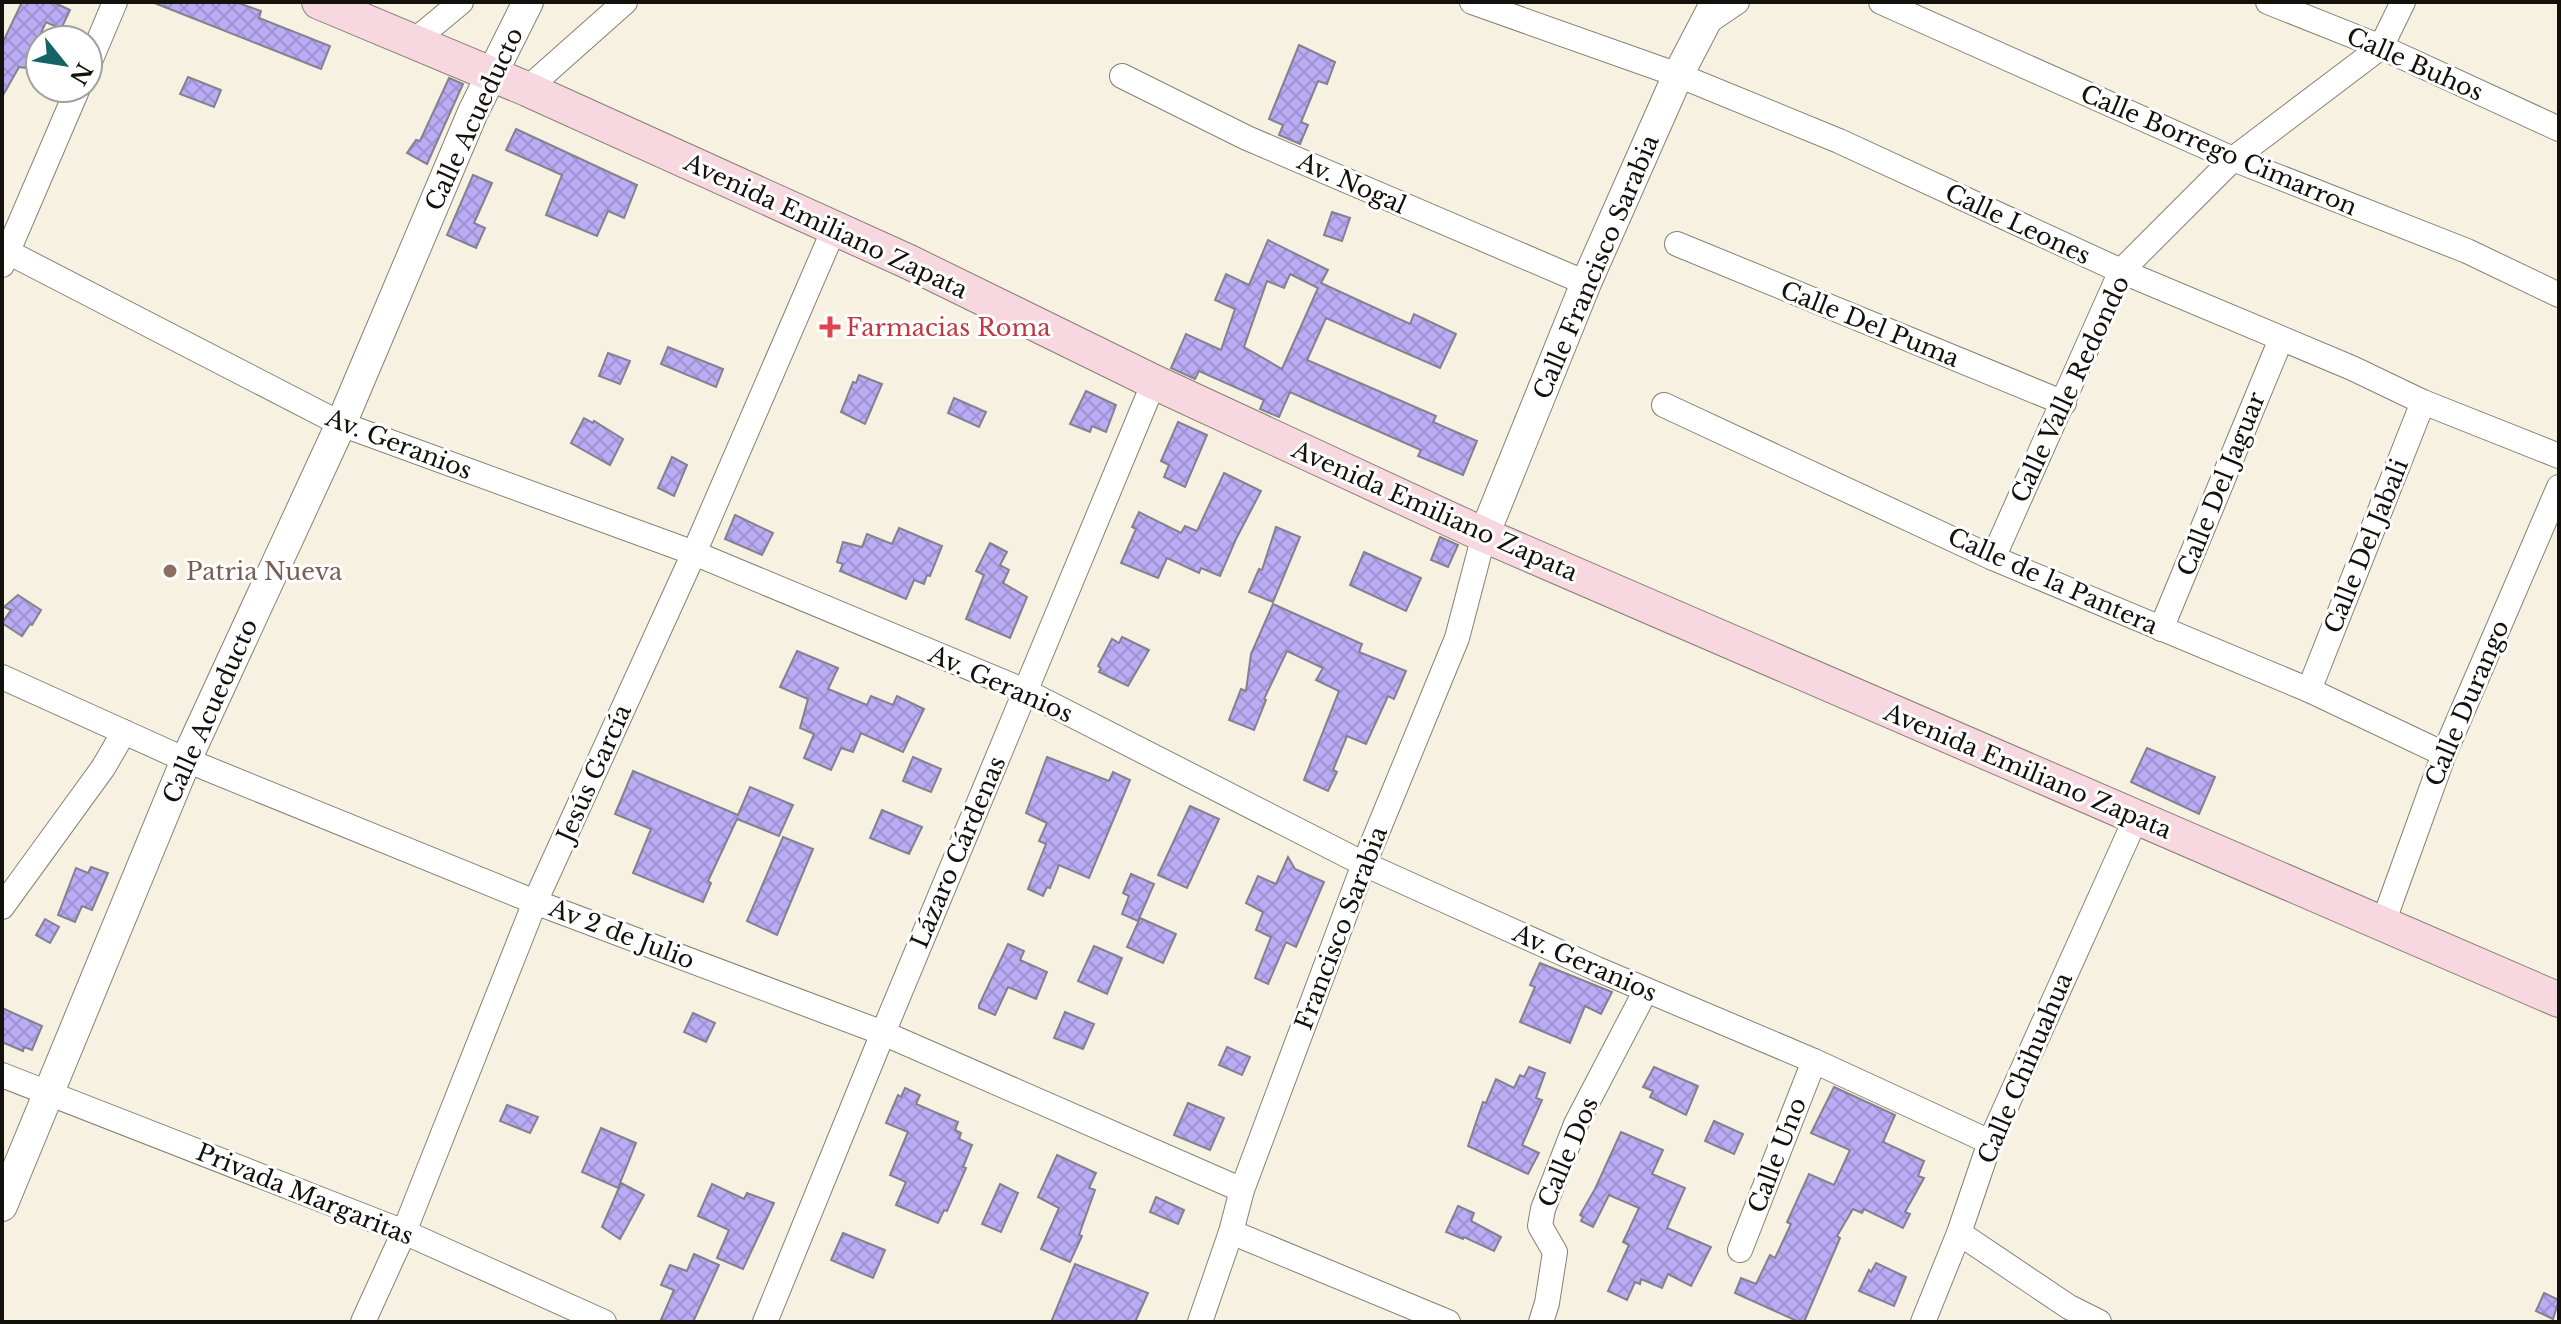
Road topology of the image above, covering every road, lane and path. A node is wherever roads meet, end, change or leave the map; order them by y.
1 (115, 2) edge
2 (319, 2) edge
3 (461, 2) edge
4 (528, 2) edge
5 (625, 2) edge
6 (1472, 2) edge
7 (1737, 2) edge
8 (2268, 2) edge
9 (2403, 2) edge
10 (1890, 4) edge
11 (1711, 12) edge
12 (104, 28) edge
13 (413, 42) junction
14 (2381, 47) junction
15 (1678, 75) junction
16 (491, 76) junction
17 (1122, 76) dead end
18 (527, 89) junction
19 (71, 104) edge
20 (2559, 129) edge
21 (2233, 159) junction
22 (834, 229) junction
23 (1677, 244) dead end
24 (4, 255) edge
25 (2121, 271) junction
26 (1586, 283) junction
27 (2559, 295) edge
28 (2281, 339) junction
29 (1154, 382) junction
30 (2423, 402) junction
31 (2064, 403) junction
32 (1664, 405) dead end
33 (341, 424) junction
34 (2559, 456) edge
35 (2559, 487) edge
36 (1484, 535) junction
37 (694, 553) junction
38 (1993, 558) junction
39 (2161, 629) junction
40 (2, 677) edge
41 (2309, 690) junction
42 (1025, 691) junction
43 (124, 732) junction
44 (2444, 754) junction
45 (186, 760) junction
46 (2136, 818) junction
47 (1364, 864) junction
48 (535, 902) junction
49 (2, 907) edge
50 (2383, 923) junction
51 (1646, 990) junction
52 (2559, 1000) edge
53 (883, 1033) junction
54 (1814, 1061) junction
55 (2, 1075) edge
56 (49, 1094) junction
57 (1990, 1142) junction
58 (1242, 1190) junction
59 (2, 1206) edge
60 (404, 1232) junction
61 (1231, 1232) junction
62 (1959, 1233) junction
63 (1740, 1250) dead end
64 (363, 1322) edge
65 (604, 1322) edge
66 (765, 1322) edge
67 (1200, 1322) edge
68 (1448, 1322) edge
69 (1541, 1322) edge
70 (1923, 1322) edge
71 (2099, 1322) edge

1 - 12 street
2 - 13 main road, Avenida Emiliano Zapata
3 - 13 street
4 - 16 street, Calle Acueducto
5 - 18 street
6 - 15 street, Calle Leones
7 - 11 street
8 - 14 street, Calle Buhos
9 - 14 street, Calle Valle Redondo
10 - 21 street, Calle Borrego Cimarron
11 - 15 street, Calle Francisco Sarabia
13 - 16 main road, Avenida Emiliano Zapata
14 - 20 street, Calle Buhos
14 - 21 street, Calle Valle Redondo
15 - 25 street, Calle Leones
15 - 26 street, Calle Francisco Sarabia
16 - 18 main road, Avenida Emiliano Zapata
16 - 33 street, Calle Acueducto
17 - 26 street, Av. Nogal
18 - 22 main road, Avenida Emiliano Zapata
19 - 24 street
21 - 25 street, Calle Valle Redondo
21 - 27 street, Calle Borrego Cimarron
22 - 29 main road, Avenida Emiliano Zapata
22 - 37 street, Jesús García
23 - 31 street, Calle Del Puma
24 - 33 street, Av. Geranios
25 - 28 street, Calle Leones
25 - 31 street, Calle Valle Redondo
26 - 36 street, Calle Francisco Sarabia
28 - 30 street, Calle Leones
28 - 39 street, Calle Del Jaguar
29 - 36 main road, Avenida Emiliano Zapata
29 - 42 street, Lázaro Cárdenas
30 - 34 street, Calle Leones
30 - 41 street, Calle Del Jabali
31 - 38 street, Calle Valle Redondo
32 - 38 street, Calle de la Pantera
33 - 37 street, Av. Geranios
33 - 45 street, Calle Acueducto
35 - 44 street, Calle Durango
36 - 46 main road, Avenida Emiliano Zapata
36 - 47 street, Francisco Sarabia
37 - 42 street, Av. Geranios
37 - 48 street, Jesús García
38 - 39 street, Calle de la Pantera
39 - 41 street, Calle de la Pantera
40 - 43 street, Av 2 de Julio
41 - 44 street, Calle de la Pantera
42 - 47 street, Av. Geranios
42 - 53 street, Lázaro Cárdenas
43 - 45 street, Av 2 de Julio
43 - 49 street
44 - 50 street, Calle Durango
45 - 48 street, Av 2 de Julio
45 - 56 street, Calle Acueducto
46 - 50 main road, Avenida Emiliano Zapata
46 - 57 street, Calle Chihuahua
47 - 51 street, Av. Geranios
47 - 58 street, Francisco Sarabia
48 - 53 street, Av 2 de Julio
48 - 60 street, Jesús García
50 - 52 main road, Avenida Emiliano Zapata
51 - 54 street, Av. Geranios
51 - 69 street, Calle Dos
53 - 58 street, Av 2 de Julio
53 - 66 street, Lázaro Cárdenas
54 - 57 street, Av. Geranios
54 - 63 street, Calle Uno
55 - 56 street, Privada Margaritas
56 - 59 street, Calle Acueducto
56 - 60 street, Privada Margaritas
57 - 62 street, Calle Chihuahua
58 - 61 street, Francisco Sarabia
60 - 64 street, Jesús García
60 - 65 street, Privada Margaritas
61 - 67 street, Francisco Sarabia
61 - 68 street
62 - 70 street, Calle Chihuahua
62 - 71 street

